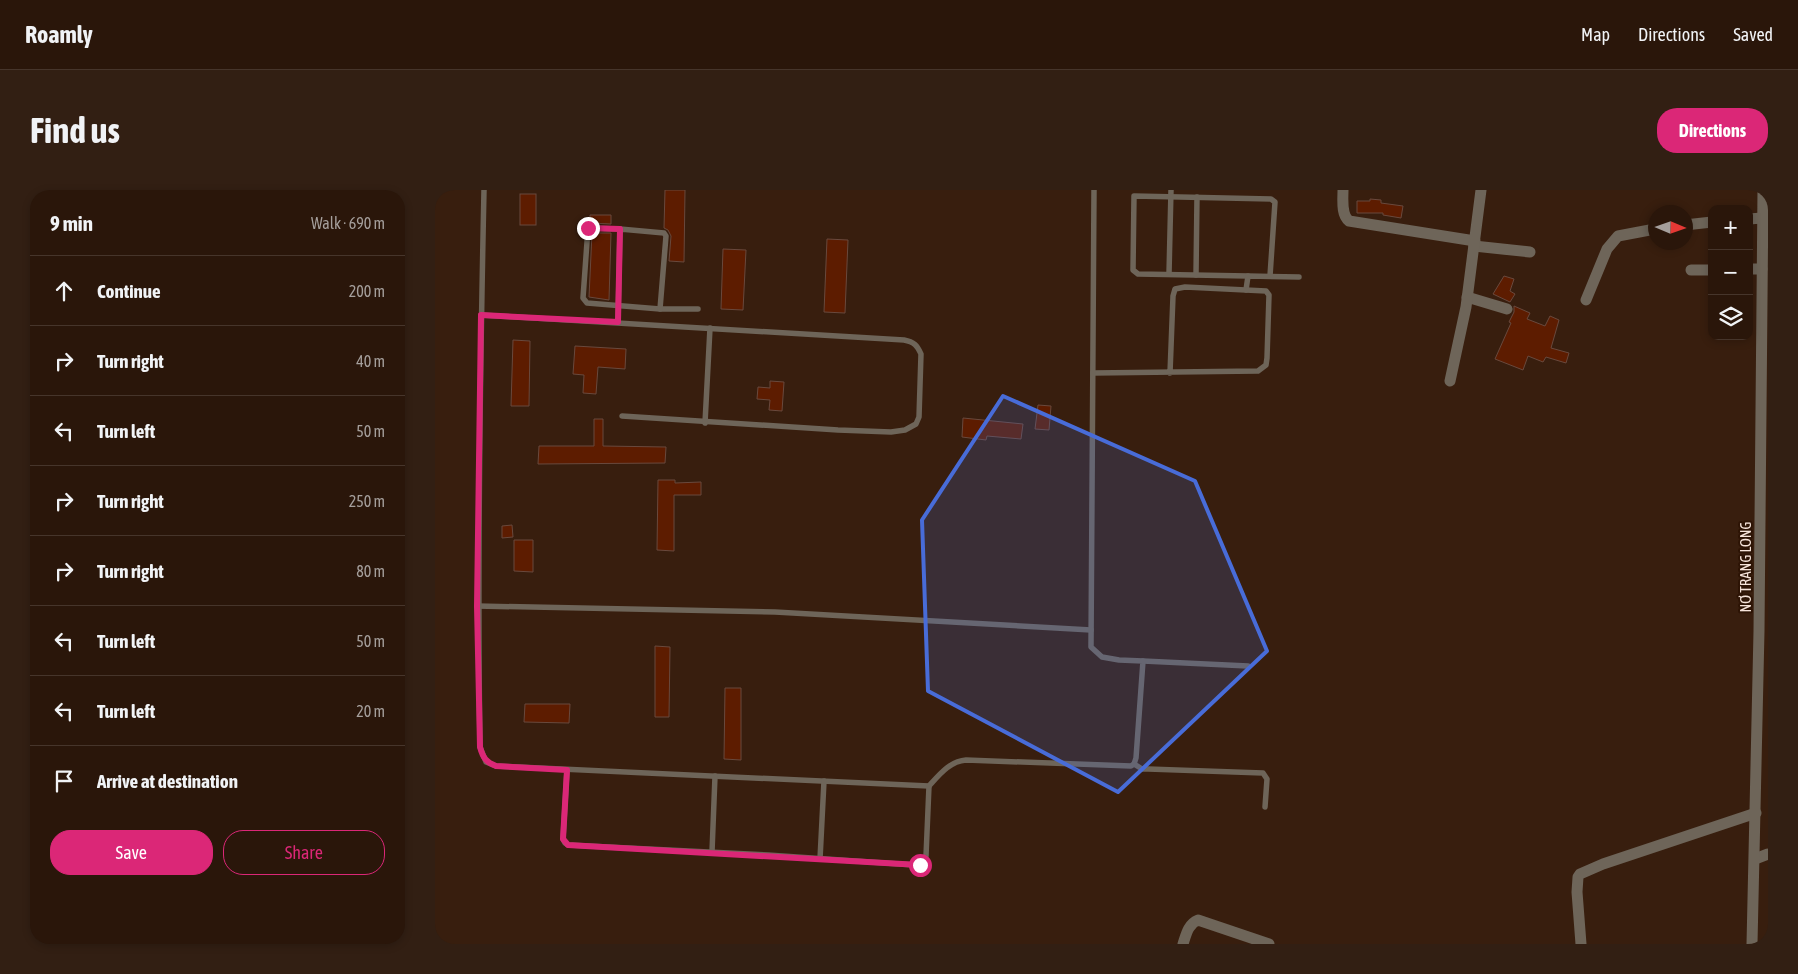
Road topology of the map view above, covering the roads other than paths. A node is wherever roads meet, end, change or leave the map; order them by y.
1 (484, 190) edge
2 (1094, 190) edge
3 (1343, 190) edge
4 (1481, 190) edge
5 (1763, 190) edge
6 (1171, 193) edge
7 (1197, 197) junction
8 (1765, 205) edge
9 (1763, 218) junction
10 (1753, 219) edge
11 (1708, 222) edge
12 (1693, 224) edge
13 (620, 229) junction
14 (1648, 230) edge
15 (1474, 243) junction
16 (1530, 252) dead end
17 (1753, 269) edge
18 (1762, 269) junction
19 (1691, 270) dead end
20 (1708, 270) edge
21 (1169, 274) junction
22 (1181, 275) junction
23 (1196, 275) junction
24 (1214, 275) junction
25 (1248, 276) junction
26 (1270, 276) junction
27 (1299, 277) dead end
28 (1180, 288) junction
29 (1213, 289) junction
30 (1247, 290) junction
31 (1467, 297) junction
32 (1586, 300) dead end
33 (619, 305) junction
34 (660, 309) junction
35 (698, 309) dead end
36 (1507, 309) dead end
37 (481, 315) junction
38 (618, 322) junction
39 (710, 328) junction
40 (1093, 373) junction
41 (1170, 373) junction
42 (1450, 381) dead end
43 (622, 416) dead end
44 (705, 422) junction
45 (477, 606) junction
46 (1091, 630) junction
47 (1143, 661) junction
48 (1248, 666) dead end
49 (1763, 717) edge
50 (1134, 764) junction
51 (567, 770) junction
52 (715, 776) junction
53 (824, 781) junction
54 (929, 786) junction
55 (1265, 807) dead end
56 (1756, 813) junction
57 (712, 852) junction
58 (1768, 854) edge
59 (821, 859) junction
60 (1755, 859) junction
61 (1183, 944) edge
62 (1269, 944) edge
63 (1581, 944) edge
64 (1752, 944) edge

1 - 37 lane
2 - 40 lane
3 - 15 street
4 - 15 street
5 - 8 street, NƠ TRANG LONG
6 - 7 lane
6 - 21 lane
6 - 21 lane
7 - 23 lane
7 - 26 lane
8 - 9 street, NƠ TRANG LONG
9 - 10 street
9 - 18 street, NƠ TRANG LONG
11 - 12 street
13 - 33 lane
13 - 33 lane
13 - 34 lane
14 - 32 street
15 - 16 street
15 - 31 street
17 - 18 street
18 - 49 street, NƠ TRANG LONG
19 - 20 street
21 - 22 lane
22 - 23 lane
22 - 28 lane
23 - 24 lane
24 - 25 lane
24 - 29 lane
25 - 26 lane
25 - 30 lane
26 - 27 lane
28 - 29 lane
28 - 41 lane
29 - 30 lane
30 - 41 lane
31 - 36 street
31 - 42 street
33 - 34 lane
33 - 38 lane
34 - 35 lane
37 - 38 lane
37 - 45 lane
38 - 39 lane
39 - 44 lane
39 - 44 lane
40 - 41 lane
40 - 46 lane
43 - 44 lane
45 - 46 lane
45 - 51 lane
46 - 47 lane
47 - 48 lane
47 - 50 lane
49 - 56 street, NƠ TRANG LONG
50 - 54 lane
50 - 55 lane
51 - 52 lane
51 - 57 lane
52 - 53 lane
52 - 57 lane
53 - 54 lane
53 - 59 lane
54 - 59 lane
56 - 60 street, NƠ TRANG LONG
56 - 63 street
57 - 59 lane
58 - 60 street
60 - 64 street, NƠ TRANG LONG
61 - 62 street

